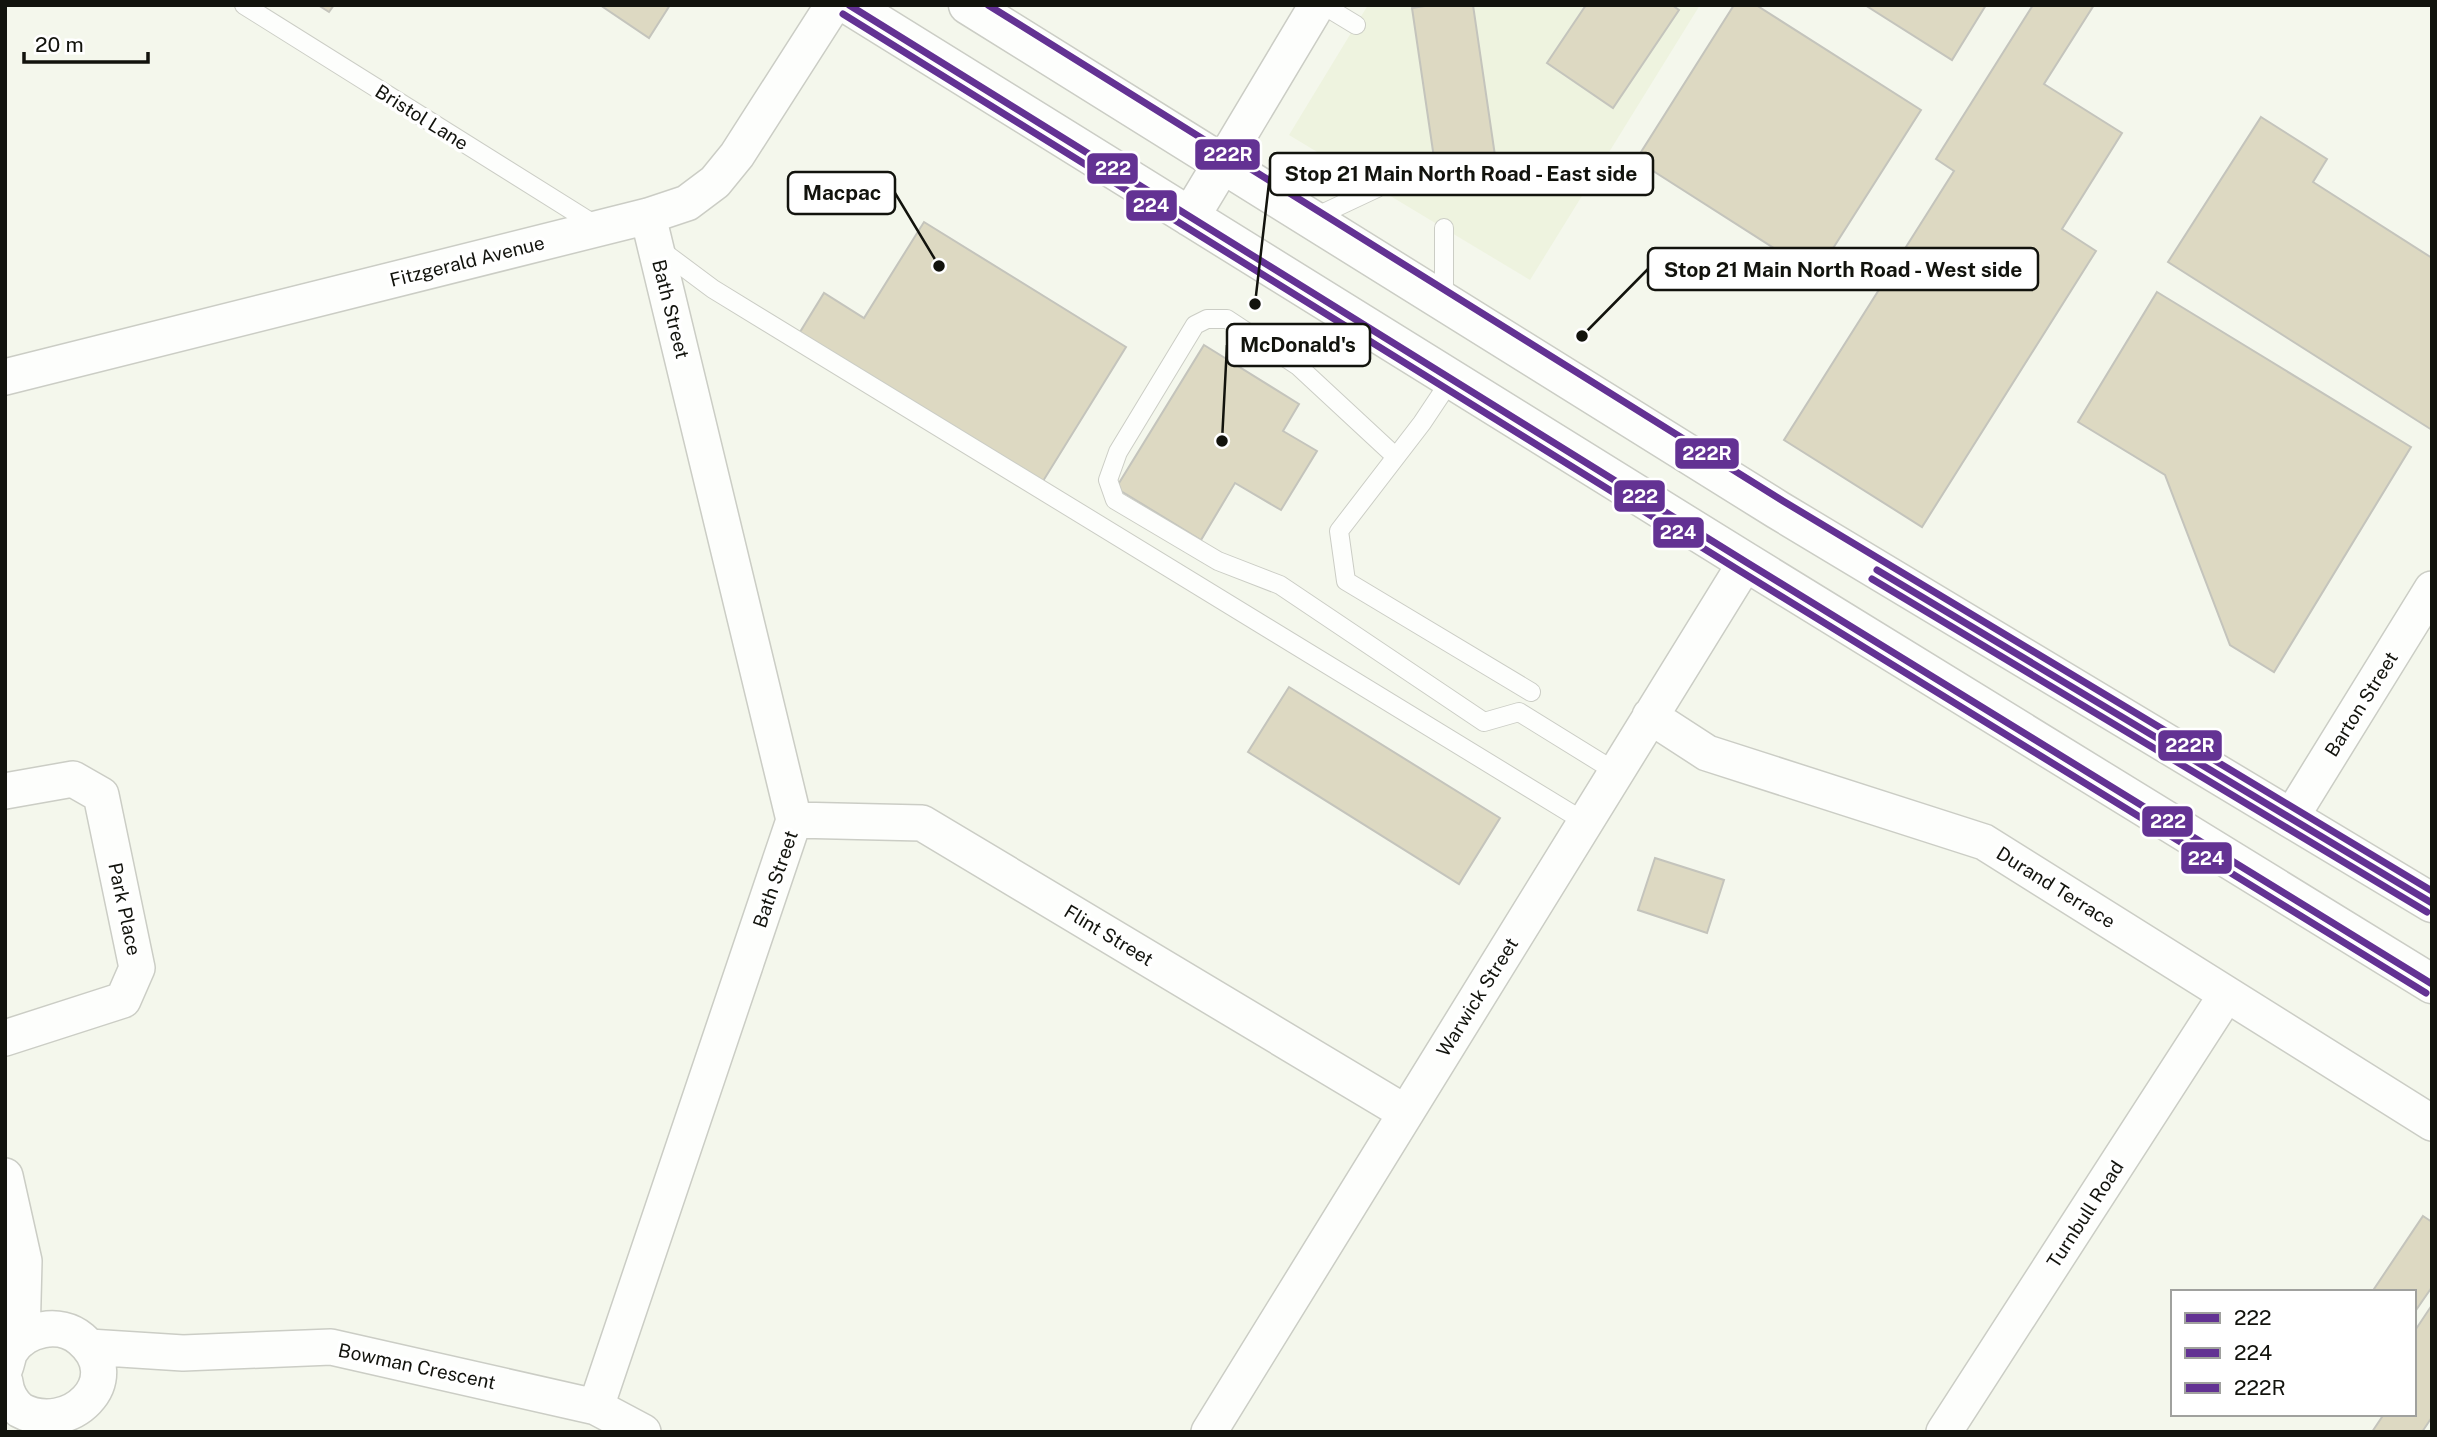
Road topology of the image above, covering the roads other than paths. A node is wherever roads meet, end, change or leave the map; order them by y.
1 (244, 5) edge
2 (834, 5) edge
3 (849, 5) edge
4 (968, 5) edge
5 (1317, 5) edge
6 (1323, 5) edge
7 (1356, 25) dead end
8 (1222, 164) junction
9 (1377, 188) dead end
10 (1189, 218) junction
11 (1311, 219) junction
12 (600, 228) junction
13 (1444, 228) dead end
14 (652, 231) junction
15 (1444, 302) junction
16 (5, 377) edge
17 (1452, 378) junction
18 (1395, 456) junction
19 (1778, 510) junction
20 (1746, 562) junction
21 (2432, 589) edge
22 (1531, 692) dead end
23 (1650, 716) junction
24 (1616, 772) junction
25 (5, 791) edge
26 (2290, 818) junction
27 (794, 820) junction
28 (1585, 822) junction
29 (2432, 903) edge
30 (2432, 984) edge
31 (2226, 995) junction
32 (5, 1038) edge
33 (1406, 1113) junction
34 (2432, 1123) edge
35 (5, 1176) edge
36 (24, 1261) junction
37 (57, 1328) junction
38 (89, 1347) junction
39 (14, 1353) edge
40 (183, 1353) junction
41 (98, 1381) junction
42 (596, 1407) junction
43 (18, 1408) edge
44 (81, 1422) edge
45 (643, 1432) edge
46 (1209, 1432) edge
47 (1944, 1432) edge

1 - 12 lane, Bristol Lane
2 - 14 street, Fitzgerald Avenue
3 - 10 highway
4 - 8 highway
5 - 8 street
6 - 7 lane
8 - 10 highway
8 - 11 highway
9 - 11 lane
10 - 17 highway
11 - 15 highway
12 - 14 street, Fitzgerald Avenue
12 - 16 street, Fitzgerald Avenue
13 - 15 lane
14 - 27 street, Bath Street
14 - 28 lane
15 - 19 highway
17 - 18 lane
17 - 20 highway
18 - 22 lane
18 - 24 lane
19 - 20 highway
19 - 26 highway
20 - 23 street, Warwick Street
20 - 30 highway
21 - 26 street, Barton Street
23 - 24 street, Warwick Street
23 - 31 street, Durand Terrace
24 - 28 street, Warwick Street
25 - 32 street, Park Place
26 - 29 highway
27 - 33 street, Flint Street
27 - 42 street, Bath Street
28 - 33 street, Warwick Street
31 - 34 street, Durand Terrace
31 - 47 street, Turnbull Road
33 - 46 street, Warwick Street
35 - 36 street
36 - 37 street
36 - 39 street
37 - 38 street
37 - 39 street
38 - 40 street, Bowman Crescent
38 - 41 street
40 - 41 street, Bowman Crescent
40 - 42 street, Bowman Crescent
41 - 44 street
42 - 45 street, Bowman Crescent
43 - 44 street

